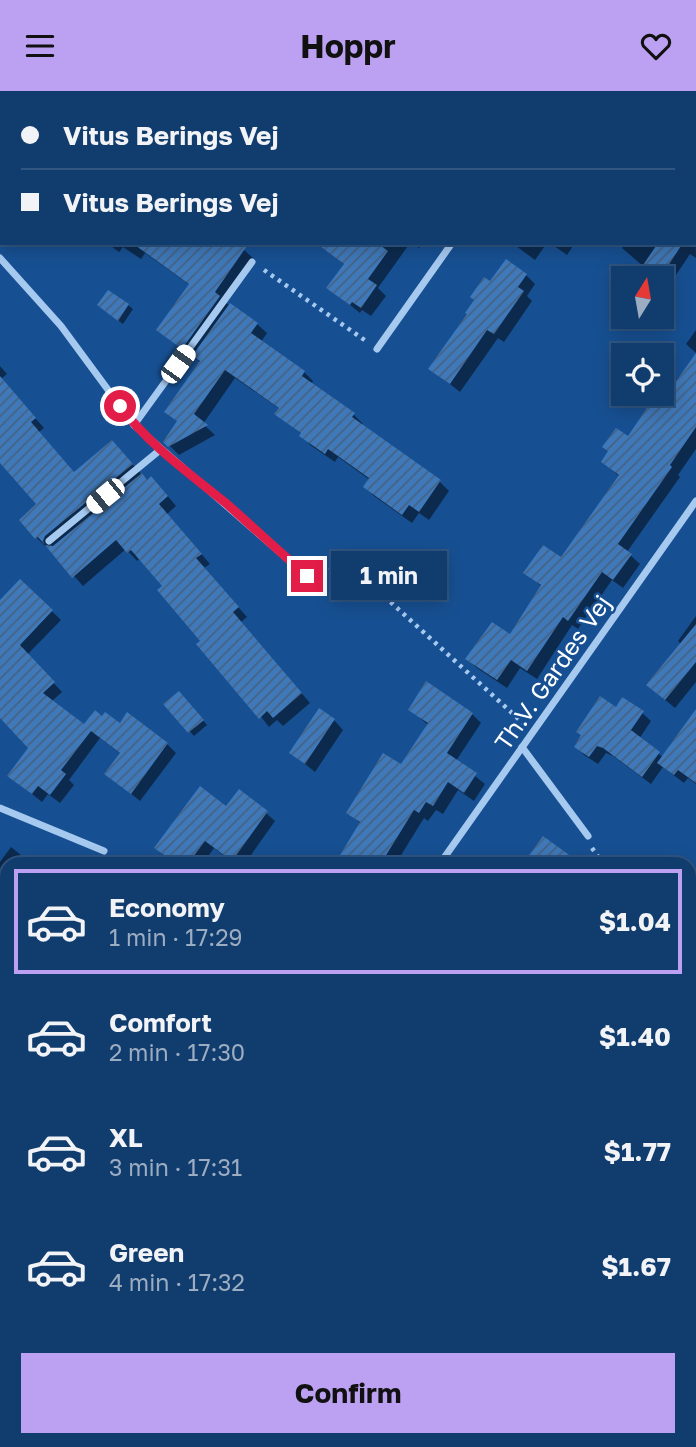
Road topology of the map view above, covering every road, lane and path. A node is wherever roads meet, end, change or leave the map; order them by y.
1 (451, 245) edge
2 (0, 258) edge
3 (252, 262) joint
4 (377, 349) joint
5 (134, 425) junction
6 (160, 450) junction
7 (696, 501) edge
8 (49, 541) dead end
9 (307, 576) joint
10 (533, 732) junction
11 (522, 747) junction
12 (0, 808) edge
13 (588, 836) dead end
14 (104, 851) dead end
15 (445, 857) edge

1 - 4 street
2 - 5 street
3 - 4 path
3 - 5 street
5 - 6 street
6 - 8 street
6 - 9 street
7 - 10 street, Th.V. Gardes Vej
9 - 10 path
10 - 11 street, Th.V. Gardes Vej
11 - 13 street
11 - 15 street, Th.V. Gardes Vej
12 - 14 street

